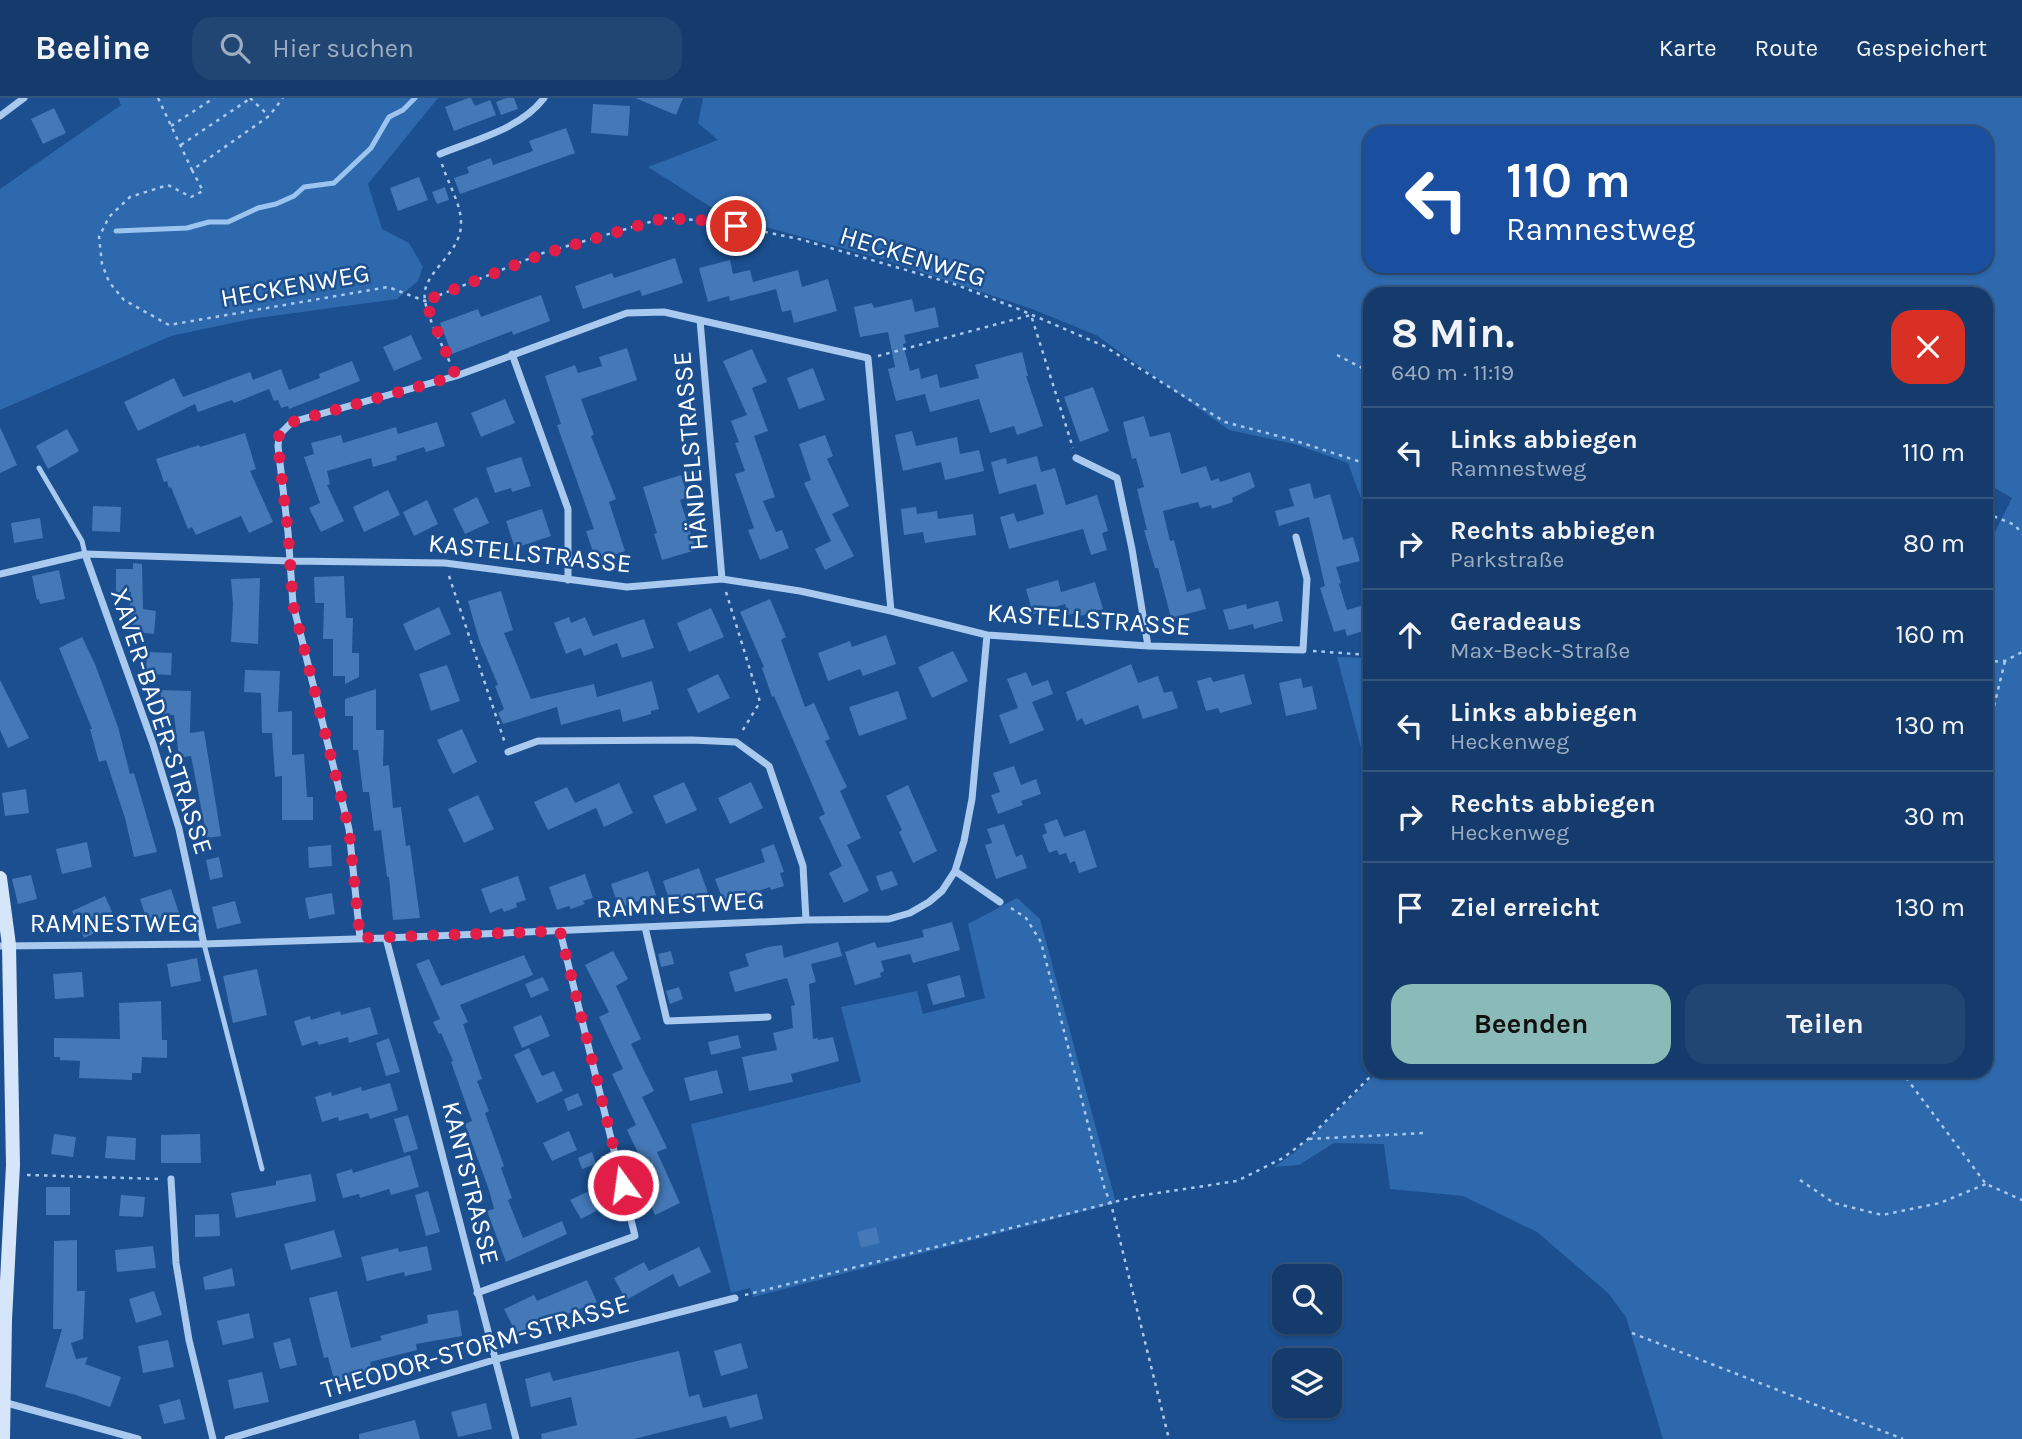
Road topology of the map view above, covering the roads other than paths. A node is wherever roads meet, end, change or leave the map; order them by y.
1 (24, 98) edge
2 (544, 98) edge
3 (0, 116) edge
4 (439, 154) dead end
5 (700, 320) junction
6 (512, 354) junction
7 (1076, 457) road end
8 (39, 468) dead end
9 (1296, 537) dead end
10 (85, 554) junction
11 (290, 561) junction
12 (0, 574) edge
13 (722, 579) junction
14 (568, 580) junction
15 (891, 611) junction
16 (988, 635) junction
17 (1148, 646) junction
18 (508, 752) road end
19 (956, 871) junction
20 (0, 878) edge
21 (1000, 902) road end
22 (806, 920) junction
23 (645, 927) junction
24 (560, 931) junction
25 (360, 938) junction
26 (386, 938) junction
27 (204, 944) junction
28 (5, 946) edge
29 (768, 1017) dead end
30 (5, 1032) edge
31 (8, 1168) edge
32 (262, 1169) dead end
33 (171, 1179) road end
34 (477, 1293) junction
35 (735, 1297) road end
36 (2, 1320) edge
37 (497, 1359) junction
38 (3, 1402) junction
39 (3, 1439) edge
40 (138, 1439) edge
41 (213, 1439) edge
42 (228, 1439) edge
43 (516, 1439) edge

1 - 3 street
2 - 4 street
5 - 6 street
5 - 13 street, HÄNDELSTRASSE
5 - 15 street
6 - 11 street
6 - 14 street
7 - 17 street
8 - 10 lane
9 - 17 street, KASTELLSTRASSE
10 - 11 street, KASTELLSTRASSE
10 - 12 street, KASTELLSTRASSE
10 - 27 street, XAVER-BADER-STRASSE
11 - 14 street, KASTELLSTRASSE
11 - 25 street
13 - 14 street, KASTELLSTRASSE
13 - 15 street, KASTELLSTRASSE
15 - 16 street, KASTELLSTRASSE
16 - 17 street, KASTELLSTRASSE
16 - 19 street, RAMNESTWEG
18 - 22 street
19 - 21 street
19 - 22 street, RAMNESTWEG
20 - 28 main road
22 - 23 street, RAMNESTWEG
23 - 24 street, RAMNESTWEG
23 - 29 street
24 - 26 street, RAMNESTWEG
24 - 34 street
25 - 26 street, RAMNESTWEG
25 - 27 street, RAMNESTWEG
26 - 34 street, KANTSTRASSE
27 - 28 street, RAMNESTWEG
27 - 32 lane
28 - 30 main road
30 - 31 main road
31 - 36 main road
33 - 41 street
34 - 37 street, KANTSTRASSE
35 - 37 street, THEODOR-STORM-STRASSE
36 - 38 main road
37 - 42 street, THEODOR-STORM-STRASSE
37 - 43 street, KANTSTRASSE
38 - 39 main road
38 - 40 street

